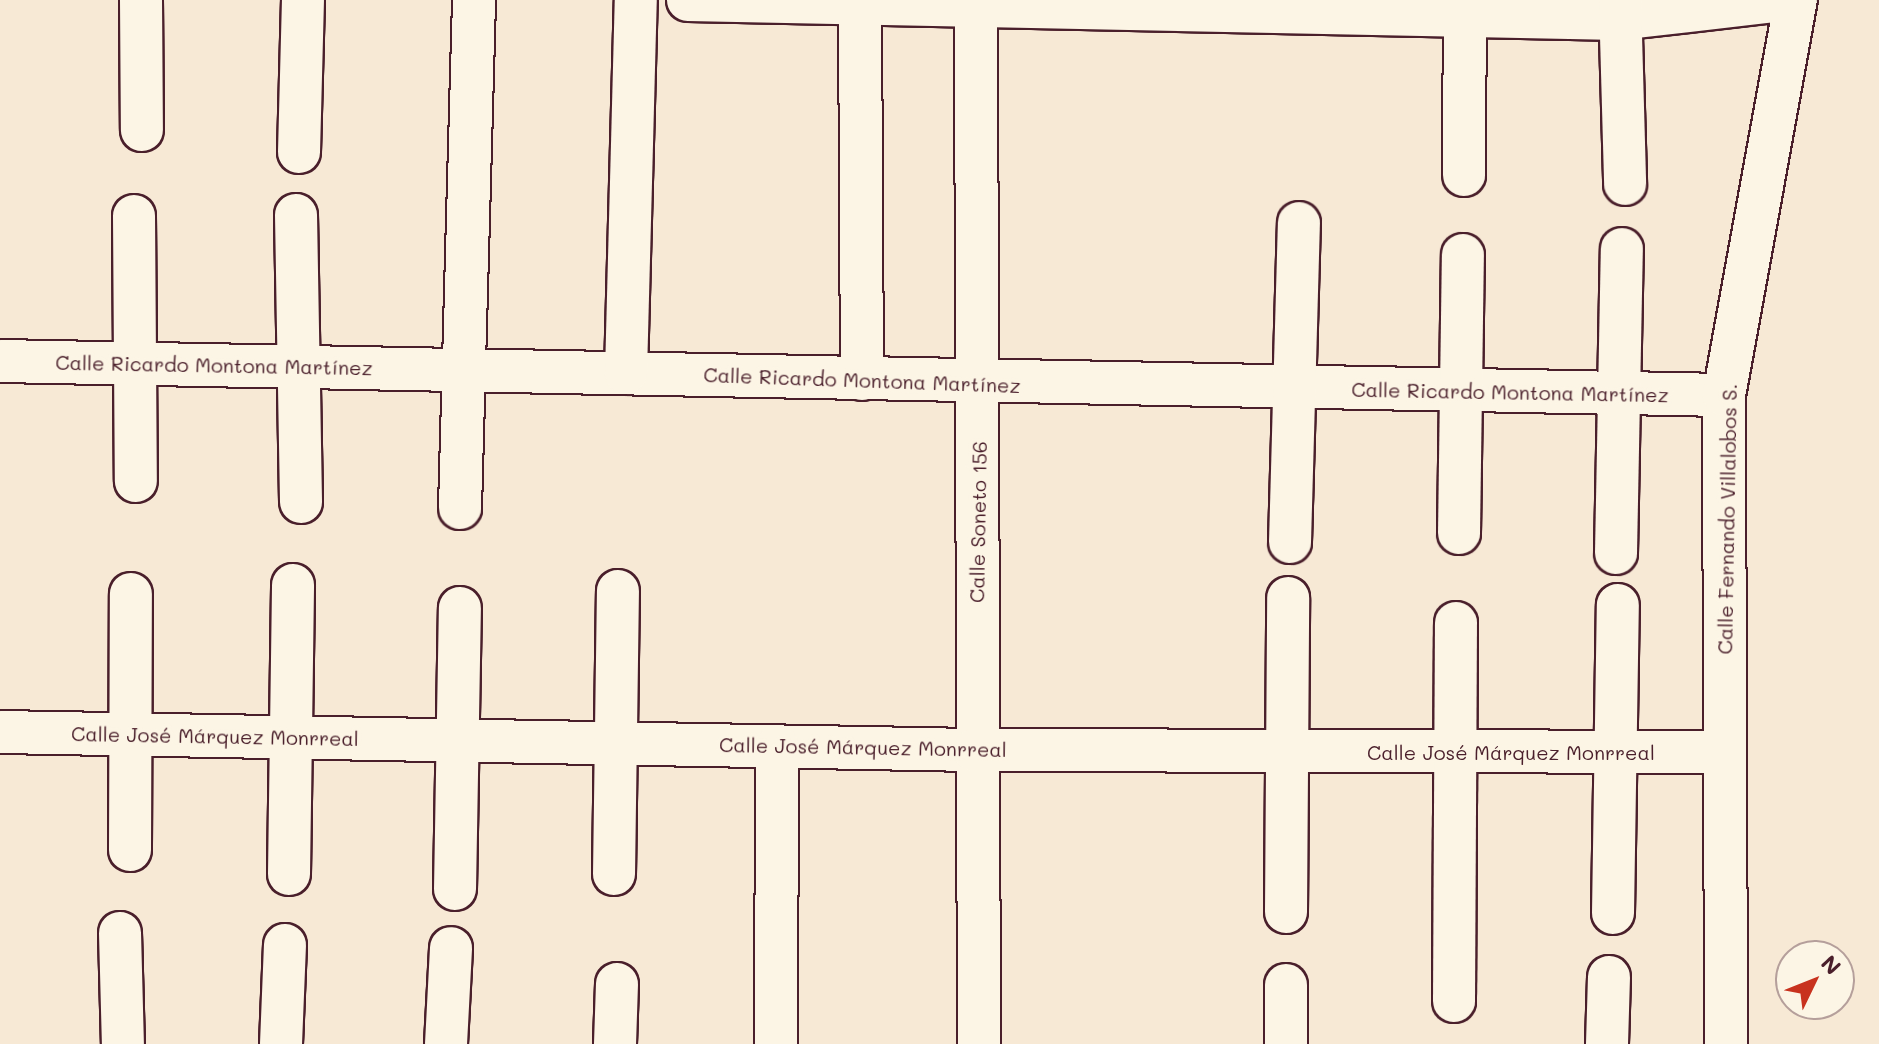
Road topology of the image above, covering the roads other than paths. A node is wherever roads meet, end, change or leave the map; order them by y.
1 (141, 0) edge
2 (303, 0) edge
3 (474, 0) edge
4 (636, 0) edge
5 (688, 0) edge
6 (1784, 0) edge
7 (1796, 0) edge
8 (800, 1) edge
9 (976, 2) edge
10 (860, 4) junction
11 (1138, 4) edge
12 (1297, 6) edge
13 (1465, 8) edge
14 (1619, 10) edge
15 (142, 130) dead end
16 (299, 152) dead end
17 (1464, 175) dead end
18 (1625, 184) dead end
19 (296, 215) dead end
20 (134, 216) dead end
21 (1299, 223) dead end
22 (1622, 249) dead end
23 (1463, 255) dead end
24 (0, 361) edge
25 (137, 364) junction
26 (297, 367) junction
27 (462, 370) junction
28 (626, 373) junction
29 (862, 379) junction
30 (981, 384) junction
31 (1297, 387) junction
32 (1459, 392) junction
33 (1624, 394) junction
34 (1724, 395) junction
35 (136, 481) dead end
36 (301, 502) dead end
37 (460, 508) dead end
38 (1459, 533) dead end
39 (1290, 542) dead end
40 (1616, 553) dead end
41 (293, 585) dead end
42 (618, 591) dead end
43 (131, 594) dead end
44 (1288, 598) dead end
45 (1618, 605) dead end
46 (460, 608) dead end
47 (1456, 623) dead end
48 (0, 732) edge
49 (132, 734) junction
50 (294, 738) junction
51 (453, 741) junction
52 (613, 742) junction
53 (777, 746) junction
54 (974, 750) junction
55 (1288, 751) junction
56 (1457, 752) junction
57 (1617, 752) junction
58 (1725, 752) junction
59 (130, 850) dead end
60 (289, 874) dead end
61 (614, 874) dead end
62 (455, 889) dead end
63 (1286, 912) dead end
64 (1613, 913) dead end
65 (120, 933) dead end
66 (285, 945) dead end
67 (451, 948) dead end
68 (1609, 977) dead end
69 (617, 984) dead end
70 (1286, 985) dead end
71 (1454, 1001) dead end
72 (123, 1044) edge
73 (281, 1044) edge
74 (446, 1044) edge
75 (615, 1044) edge
76 (776, 1044) edge
77 (979, 1044) edge
78 (1286, 1044) edge
79 (1607, 1044) edge
80 (1726, 1044) edge

1 - 15 street
2 - 16 street
3 - 27 street
4 - 28 street
5 - 8 street
6 - 14 street
7 - 34 street, Calle Fernando Villalobos S.
8 - 10 street
9 - 10 street
9 - 11 street
9 - 30 street, Calle Soneto 156
10 - 29 street
11 - 12 street
12 - 13 street
13 - 14 street
13 - 17 street
14 - 18 street
19 - 26 street
20 - 25 street
21 - 31 street
22 - 33 street
23 - 32 street
24 - 25 street, Calle Ricardo Montona Martínez
25 - 26 street, Calle Ricardo Montona Martínez
25 - 35 street
26 - 27 street, Calle Ricardo Montona Martínez
26 - 36 street
27 - 28 street, Calle Ricardo Montona Martínez
27 - 37 street
28 - 29 street, Calle Ricardo Montona Martínez
29 - 30 street, Calle Ricardo Montona Martínez
30 - 31 street, Calle Ricardo Montona Martínez
30 - 54 street, Calle Soneto 156
31 - 32 street, Calle Ricardo Montona Martínez
31 - 39 street
32 - 33 street, Calle Ricardo Montona Martínez
32 - 38 street
33 - 34 street, Calle Ricardo Montona Martínez
33 - 40 street
34 - 58 street, Calle Fernando Villalobos S.
41 - 50 street
42 - 52 street
43 - 49 street
44 - 55 street
45 - 57 street
46 - 51 street
47 - 56 street
48 - 49 street, Calle José Márquez Monrreal
49 - 50 street, Calle José Márquez Monrreal
49 - 59 street
50 - 51 street, Calle José Márquez Monrreal
50 - 60 street
51 - 52 street, Calle José Márquez Monrreal
51 - 62 street
52 - 53 street, Calle José Márquez Monrreal
52 - 61 street
53 - 54 street, Calle José Márquez Monrreal
53 - 76 street
54 - 55 street, Calle José Márquez Monrreal
54 - 77 street, Calle Soneto 156
55 - 56 street, Calle José Márquez Monrreal
55 - 63 street
56 - 57 street, Calle José Márquez Monrreal
56 - 71 street
57 - 58 street, Calle José Márquez Monrreal
57 - 64 street
58 - 80 street, Calle Fernando Villalobos S.
65 - 72 street
66 - 73 street
67 - 74 street
68 - 79 street
69 - 75 street
70 - 78 street

